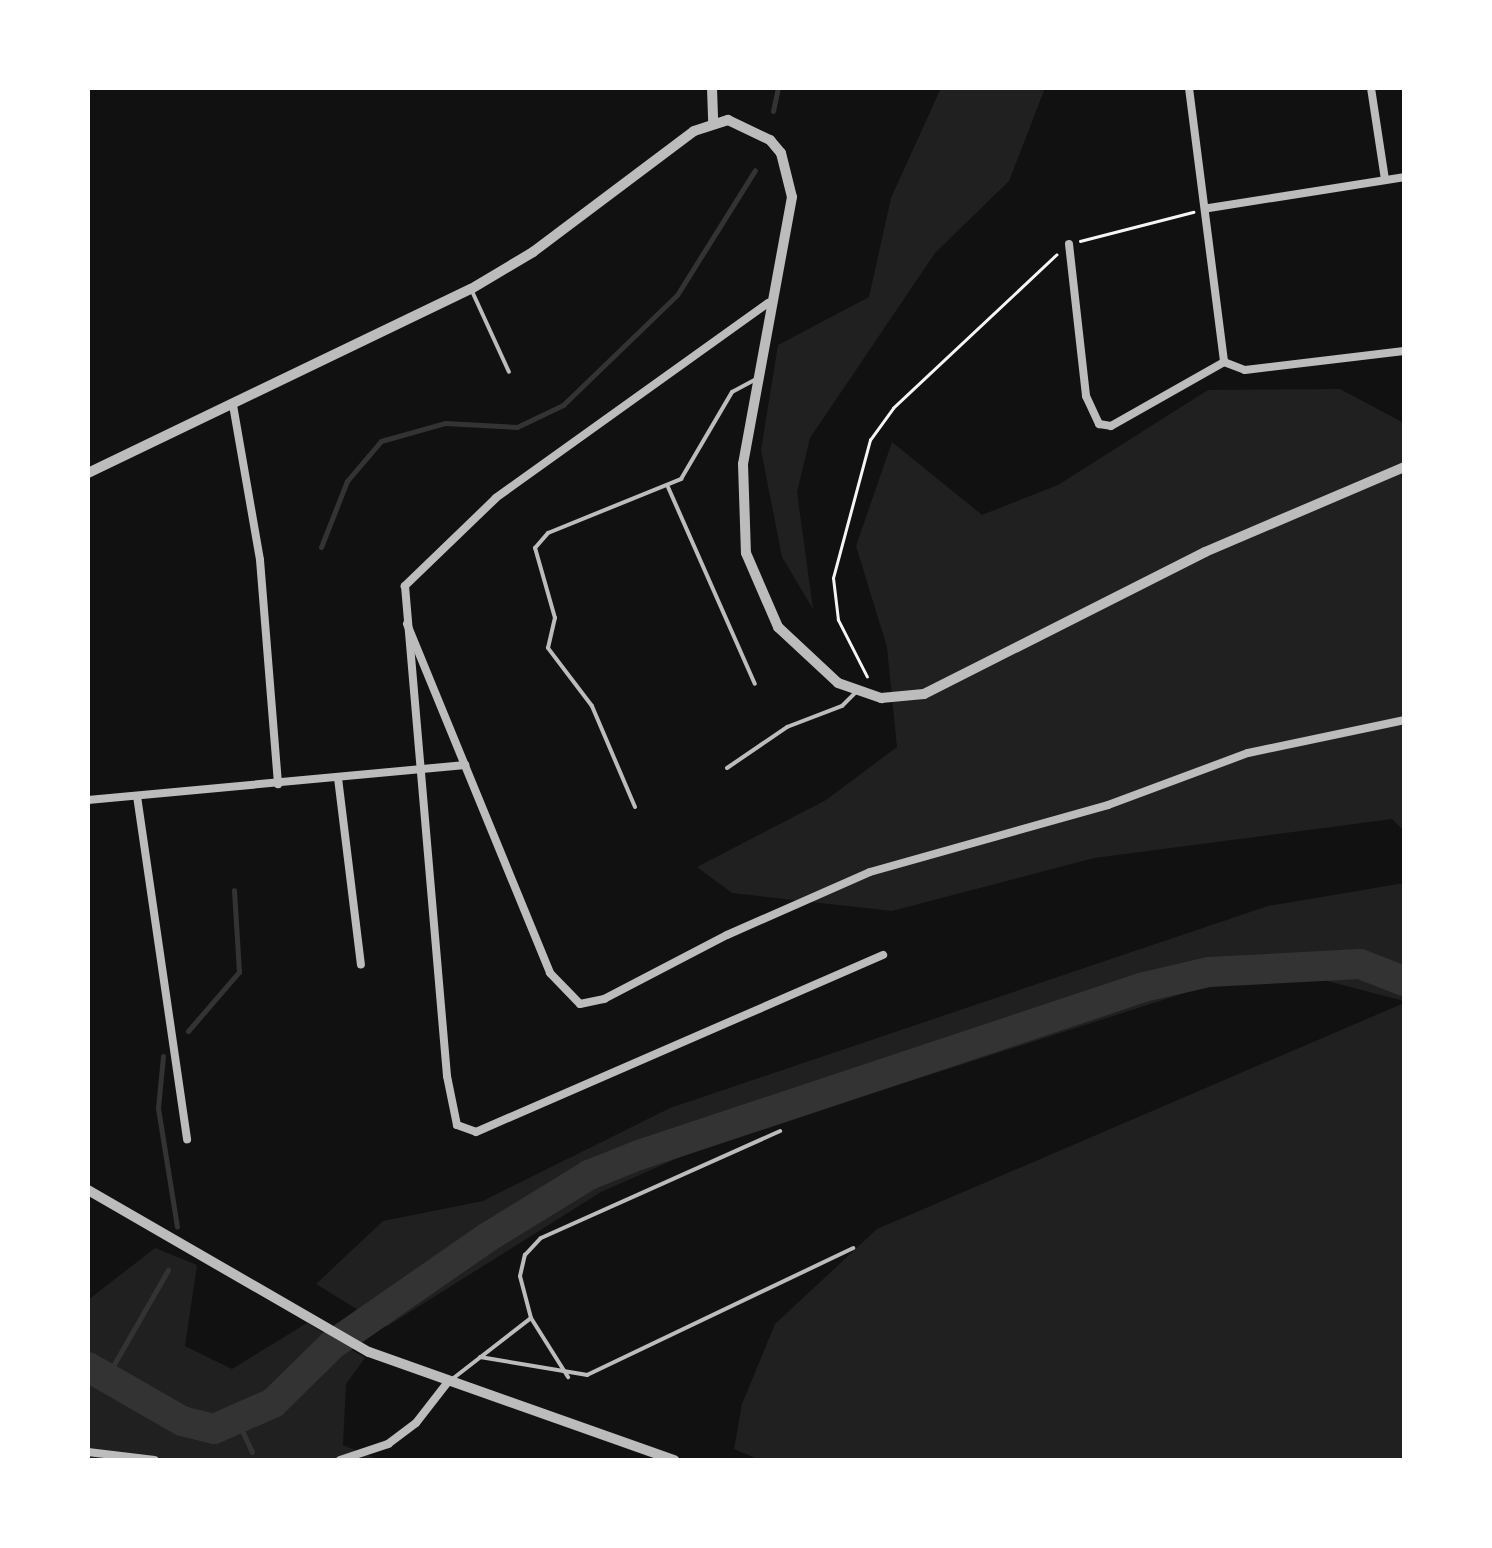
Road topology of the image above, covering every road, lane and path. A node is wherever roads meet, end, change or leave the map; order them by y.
1 (712, 88) edge
2 (1189, 88) edge
3 (1371, 88) edge
4 (713, 123) junction
5 (1404, 177) edge
6 (1385, 180) junction
7 (1209, 208) junction
8 (1068, 244) junction
9 (471, 289) junction
10 (768, 303) junction
11 (1404, 351) edge
12 (1224, 362) junction
13 (509, 372) dead end
14 (756, 379) junction
15 (233, 405) junction
16 (1404, 466) edge
17 (88, 473) edge
18 (668, 486) junction
19 (404, 616) junction
20 (754, 684) dead end
21 (856, 692) junction
22 (881, 698) junction
23 (1404, 720) edge
24 (465, 765) junction
25 (727, 768) dead end
26 (420, 771) junction
27 (338, 778) junction
28 (278, 784) junction
29 (137, 796) junction
30 (88, 800) edge
31 (634, 807) dead end
32 (883, 955) dead end
33 (361, 965) dead end
34 (780, 1131) dead end
35 (187, 1140) dead end
36 (88, 1190) edge
37 (853, 1248) dead end
38 (531, 1318) junction
39 (480, 1357) junction
40 (568, 1376) junction
41 (447, 1382) junction
42 (88, 1452) edge
43 (155, 1460) edge
44 (340, 1460) edge
45 (674, 1460) edge

1 - 4 street
2 - 7 street
3 - 6 street
4 - 9 street
4 - 10 street
5 - 6 street
6 - 7 street
7 - 8 path
7 - 12 street
8 - 12 street
8 - 22 path
9 - 13 lane
9 - 15 street
10 - 14 street
10 - 19 street
11 - 12 street
14 - 18 lane
14 - 21 street
15 - 17 street
15 - 28 street
16 - 22 street
18 - 20 lane
18 - 31 lane
19 - 24 street
19 - 26 street
21 - 22 street
21 - 25 lane
23 - 24 street
24 - 26 street
26 - 27 street
26 - 32 street
27 - 28 street
27 - 33 street
28 - 29 street
29 - 30 street
29 - 35 street
34 - 38 lane
36 - 41 street
37 - 40 lane
38 - 39 lane
38 - 40 lane
39 - 40 lane
39 - 41 lane
41 - 44 street
41 - 45 street
42 - 43 street

